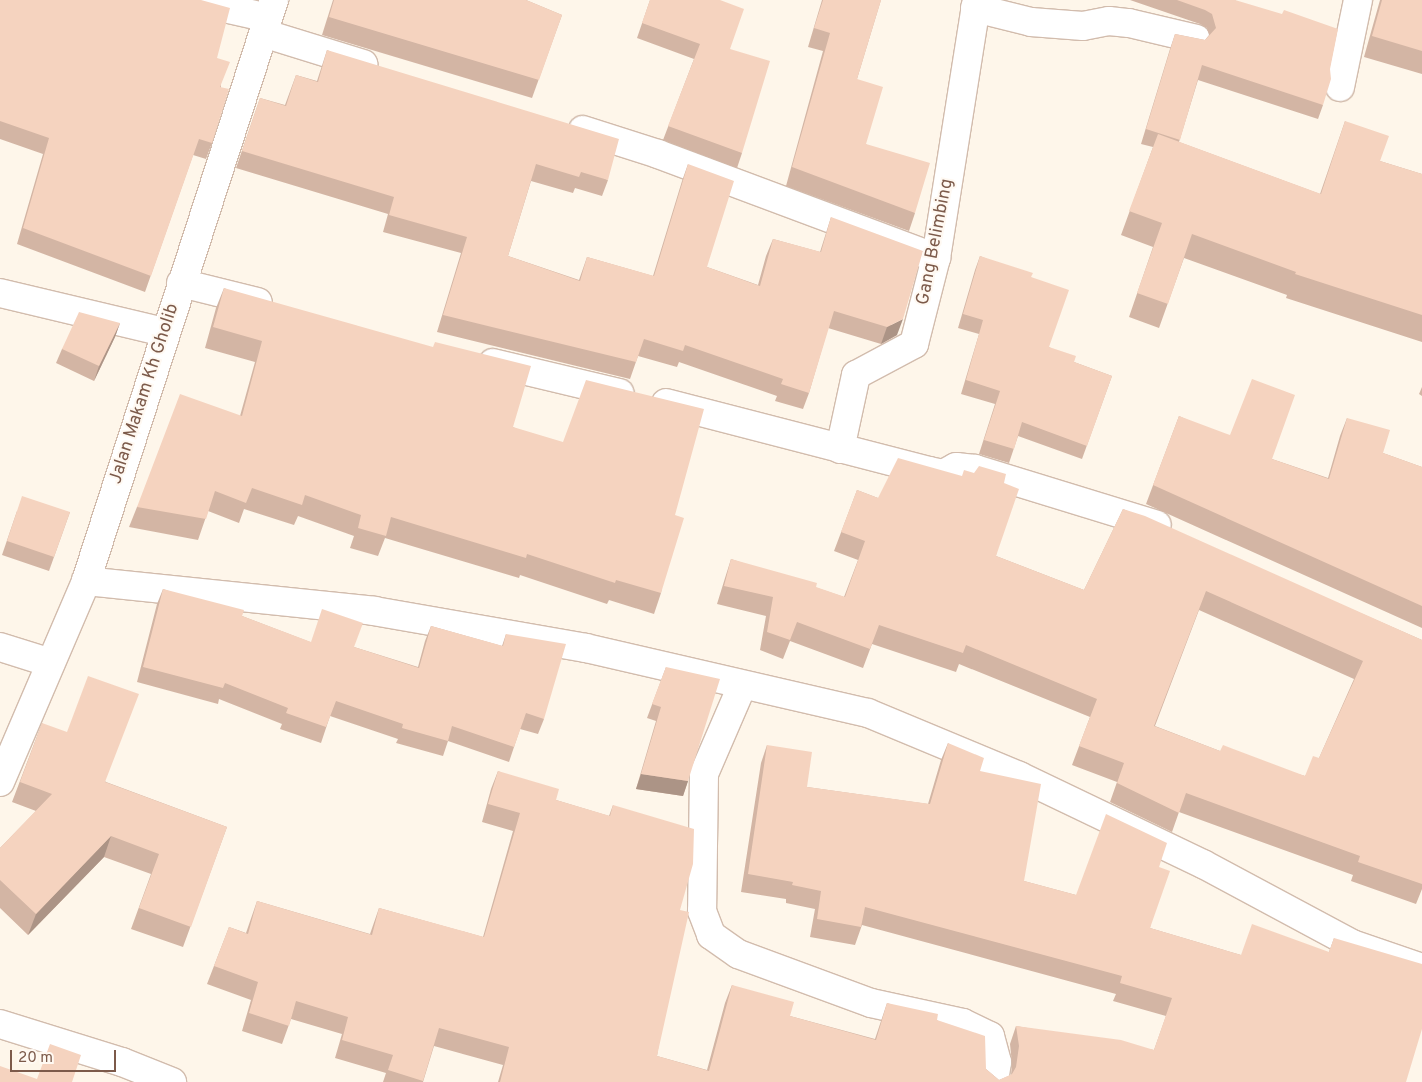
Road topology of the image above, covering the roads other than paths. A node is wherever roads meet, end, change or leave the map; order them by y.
1 (189, 0) edge
2 (1358, 0) edge
3 (976, 4) edge
4 (270, 17) edge
5 (1196, 39) edge
6 (390, 72) edge
7 (1340, 87) dead end
8 (560, 123) edge
9 (936, 258) junction
10 (181, 282) junction
11 (0, 293) edge
12 (285, 309) edge
13 (164, 332) junction
14 (465, 355) edge
15 (840, 449) junction
16 (1179, 535) edge
17 (86, 581) junction
18 (0, 647) edge
19 (51, 663) junction
20 (742, 686) junction
21 (0, 782) edge
22 (1422, 968) edge
23 (0, 1024) edge
24 (172, 1082) edge
25 (994, 1082) edge

1 - 4 street
2 - 7 street
3 - 5 street
3 - 9 street, Gang Belimbing
4 - 6 street
4 - 10 street, Jalan Makam Kh Gholib
8 - 9 street
9 - 15 street, Gang Belimbing
10 - 12 street
10 - 13 street, Jalan Makam Kh Gholib
11 - 13 street
13 - 17 street, Jalan Makam Kh Gholib
14 - 15 street
15 - 16 street
17 - 19 street, Jalan Makam Kh Gholib
17 - 20 street
18 - 19 street
19 - 21 street, Jalan Makam Kh Gholib
20 - 22 street
20 - 25 street
23 - 24 street

